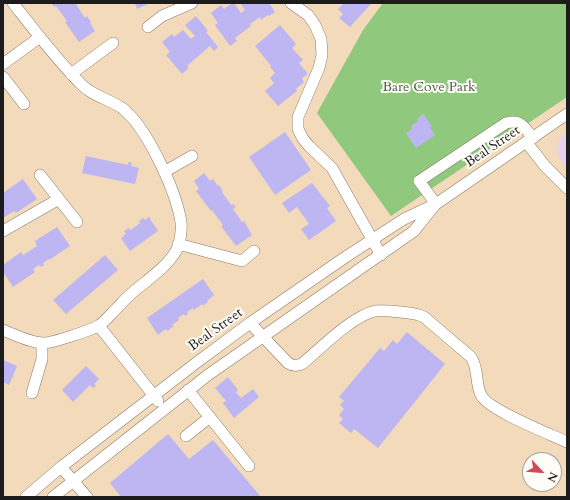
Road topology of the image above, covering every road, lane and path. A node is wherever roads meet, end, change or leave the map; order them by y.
1 (13, 3) edge
2 (192, 3) edge
3 (291, 3) edge
4 (148, 27) dead end
5 (40, 37) junction
6 (113, 42) dead end
7 (3, 64) edge
8 (71, 74) junction
9 (3, 77) edge
10 (24, 104) dead end
11 (567, 114) edge
12 (530, 140) junction
13 (192, 156) dead end
14 (164, 172) junction
15 (40, 175) dead end
16 (567, 188) edge
17 (59, 199) junction
18 (436, 204) junction
19 (77, 222) dead end
20 (3, 231) edge
21 (372, 240) junction
22 (178, 244) junction
23 (254, 251) dead end
24 (381, 255) junction
25 (250, 323) junction
26 (98, 326) junction
27 (3, 330) edge
28 (262, 336) junction
29 (42, 343) junction
30 (188, 390) junction
31 (32, 393) dead end
32 (153, 396) junction
33 (165, 408) junction
34 (210, 417) junction
35 (186, 436) dead end
36 (567, 442) edge
37 (249, 466) dead end
38 (61, 467) junction
39 (73, 481) junction
40 (26, 497) edge
41 (53, 497) edge
42 (87, 497) edge

1 - 5 street
2 - 4 street
3 - 21 street
5 - 7 street
5 - 8 street
6 - 8 street
8 - 14 street
9 - 10 street
11 - 12 street, Beal Street
12 - 16 street
12 - 18 street, Beal Street
12 - 18 street
13 - 14 street
14 - 22 street
15 - 17 street
17 - 19 street
17 - 20 street
18 - 21 street, Beal Street
18 - 24 street, Beal Street
21 - 24 street
21 - 25 street, Beal Street
22 - 23 street
22 - 26 street
24 - 28 street, Beal Street
25 - 28 street
25 - 32 street, Beal Street
26 - 29 street
26 - 32 street
27 - 29 street
28 - 30 street, Beal Street
28 - 36 street
29 - 31 street
30 - 33 street, Beal Street
30 - 34 street
32 - 33 street
32 - 38 street, Beal Street
33 - 39 street, Beal Street
34 - 35 street
34 - 37 street
38 - 39 street
38 - 40 street, Beal Street
39 - 41 street, Beal Street
39 - 42 street

